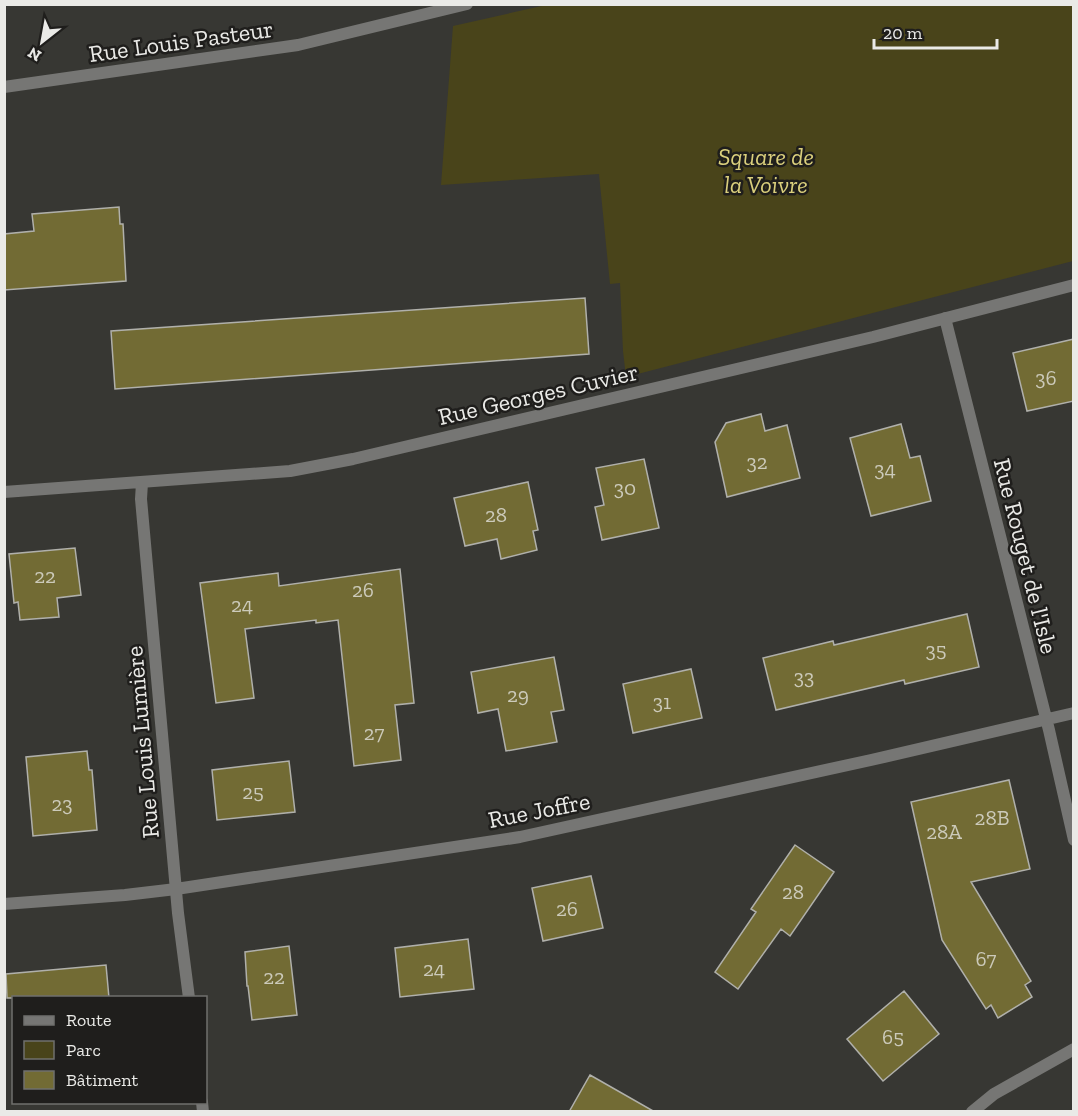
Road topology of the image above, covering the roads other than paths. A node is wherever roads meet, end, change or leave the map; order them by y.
1 (467, 4) edge
2 (4, 87) edge
3 (1074, 285) edge
4 (945, 318) junction
5 (142, 483) junction
6 (4, 492) edge
7 (1074, 713) edge
8 (1045, 719) junction
9 (1074, 840) edge
10 (176, 889) junction
11 (4, 904) edge
12 (189, 996) edge
13 (1074, 1049) edge
14 (972, 1112) edge

1 - 2 street, Rue Louis Pasteur
3 - 4 street, Rue Georges Cuvier
4 - 5 street, Rue Georges Cuvier
4 - 8 street, Rue Rouget de l'Isle
5 - 6 street, Rue Georges Cuvier
5 - 10 street, Rue Louis Lumière
7 - 8 street, Rue Joffre
8 - 9 street, Rue Rouget de l'Isle
8 - 10 street, Rue Joffre
10 - 11 street, Rue Joffre
10 - 12 street, Rue Louis Lumière
13 - 14 street

